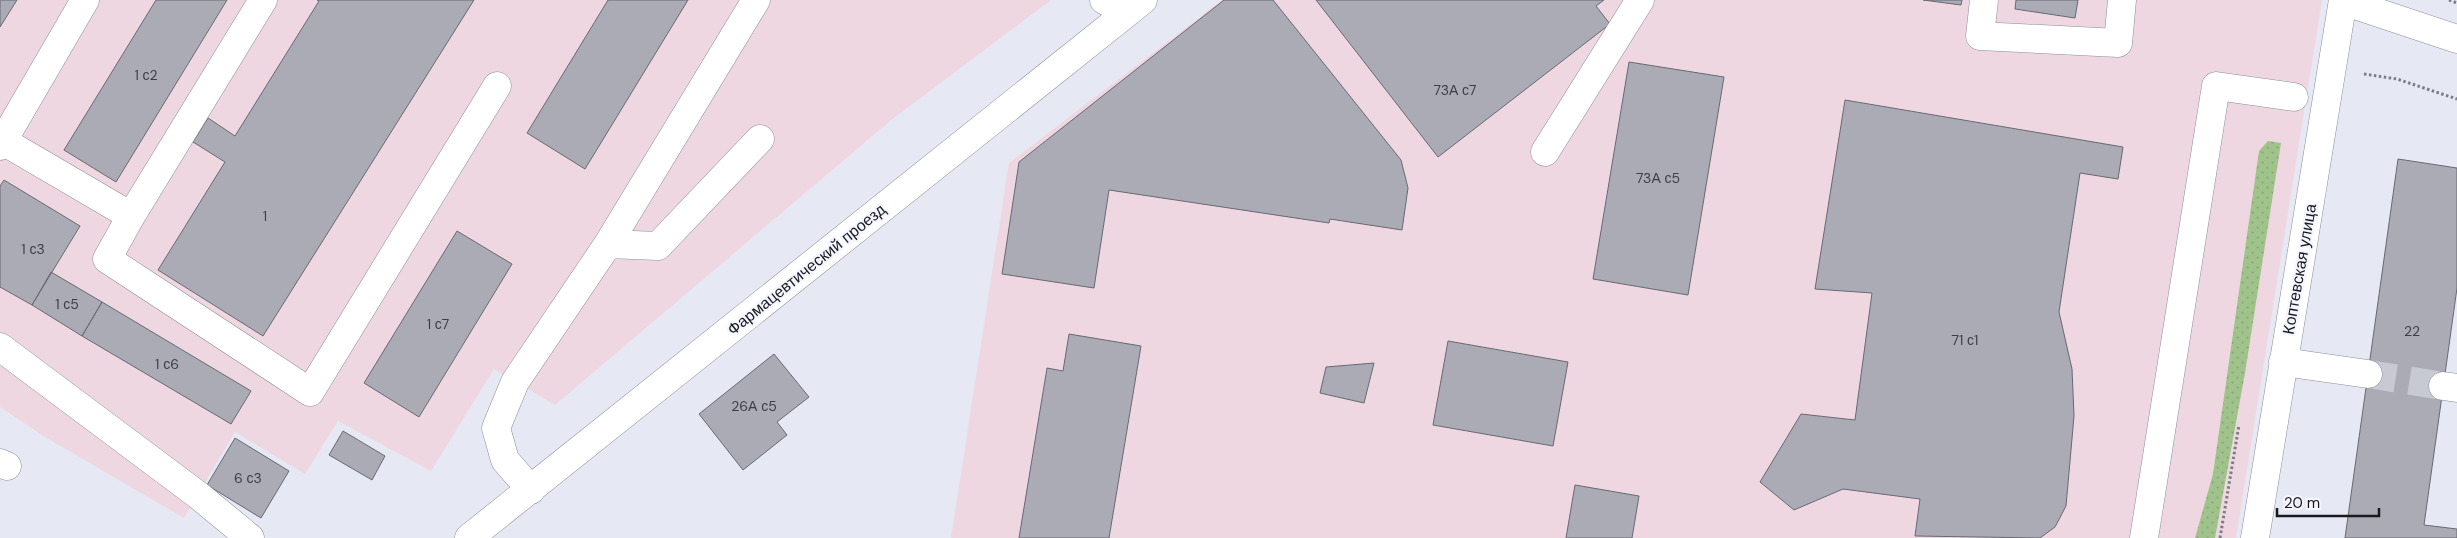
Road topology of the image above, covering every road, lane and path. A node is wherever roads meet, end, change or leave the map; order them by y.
1 (85, 0) edge
2 (264, 0) edge
3 (756, 0) edge
4 (1104, 0) edge
5 (1640, 0) edge
6 (1984, 0) edge
7 (2122, 0) edge
8 (2449, 0) edge
9 (2343, 1) edge
10 (2457, 2) edge
11 (1136, 6) edge
12 (2457, 39) edge
13 (2333, 69) junction
14 (497, 86) dead end
15 (2294, 97) dead end
16 (2457, 98) edge
17 (760, 139) dead end
18 (2, 144) edge
19 (1545, 152) dead end
20 (131, 216) junction
21 (608, 244) junction
22 (0, 347) edge
23 (2283, 362) junction
24 (2368, 374) tunnel mouth
25 (531, 490) junction
26 (250, 538) edge
27 (469, 538) edge
28 (2144, 538) edge
29 (2255, 538) edge

1 - 18 street
2 - 20 street
3 - 21 street
4 - 11 street
5 - 19 street
6 - 7 street
8 - 10 path
9 - 12 street
9 - 13 street, Коптевская улица
11 - 25 street, Фармацевтический проезд
13 - 16 path
13 - 23 street, Коптевская улица
14 - 20 street
15 - 28 street
17 - 21 street
18 - 20 street
21 - 25 street
22 - 26 street
23 - 24 street
23 - 29 street, Коптевская улица
25 - 27 street, Фармацевтический проезд

